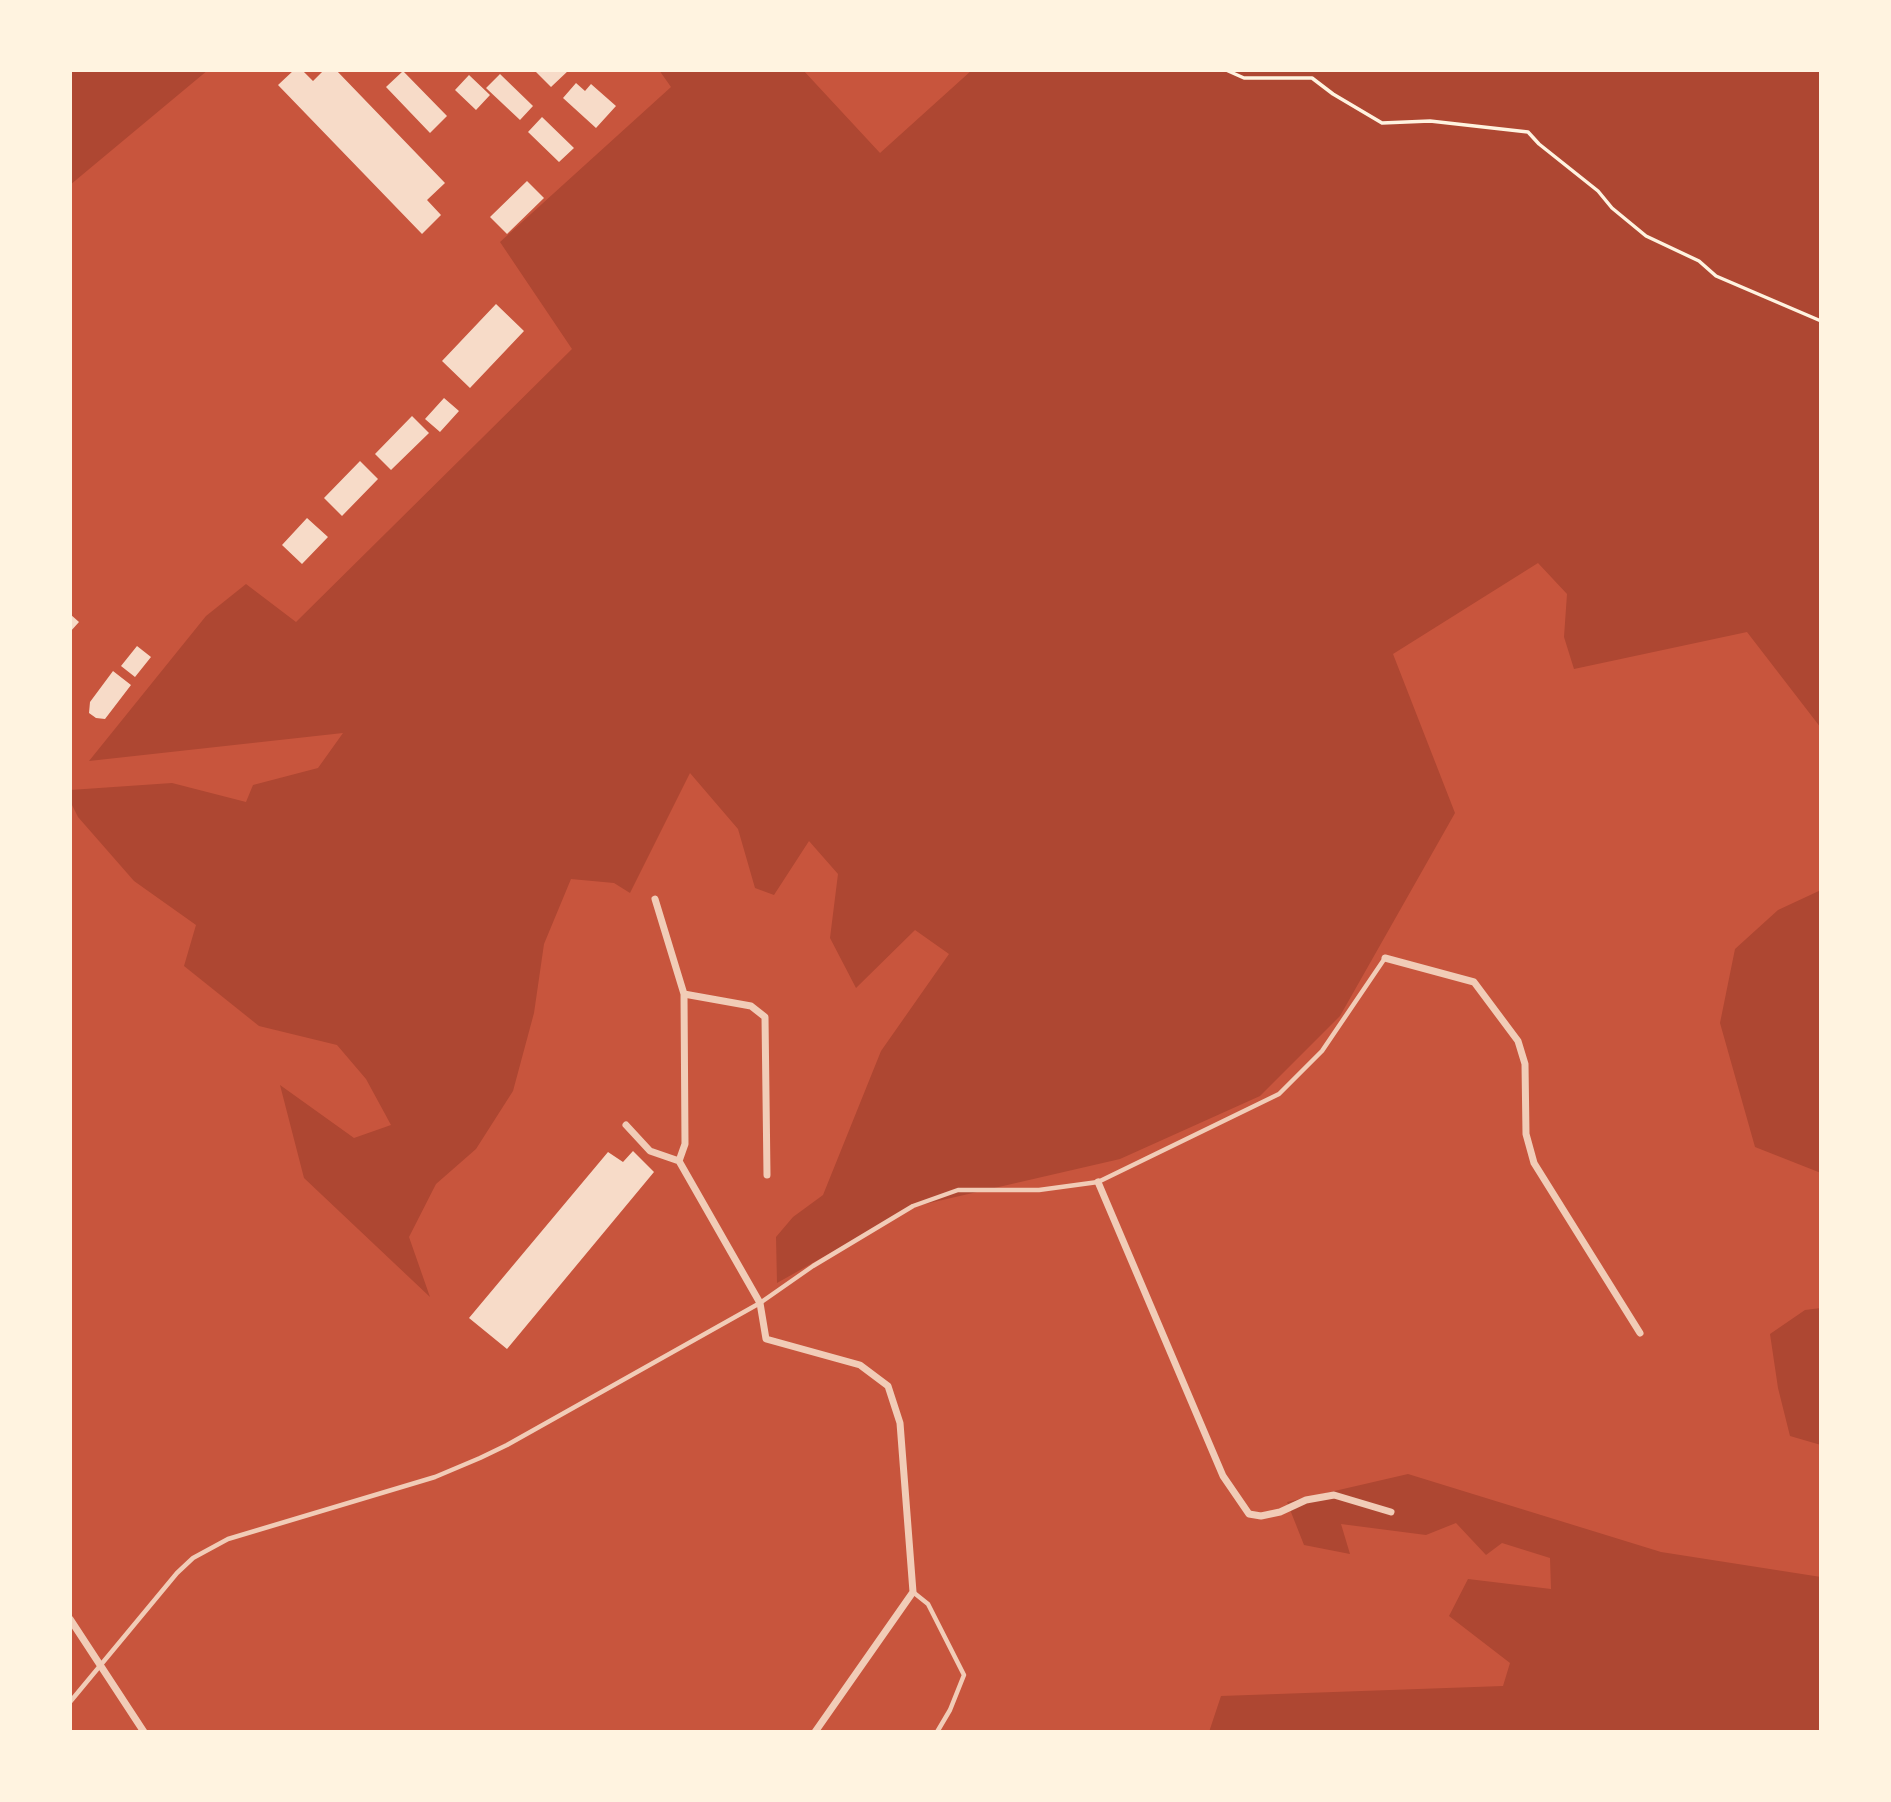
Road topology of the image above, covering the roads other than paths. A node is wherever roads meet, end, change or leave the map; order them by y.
1 (655, 899) dead end
2 (1385, 958) joint
3 (684, 994) junction
4 (626, 1125) dead end
5 (679, 1161) junction
6 (767, 1175) dead end
7 (1098, 1182) junction
8 (760, 1303) junction
9 (1640, 1333) dead end
10 (1391, 1512) dead end
11 (913, 1592) junction
12 (70, 1619) edge
13 (101, 1664) junction
14 (70, 1702) edge
15 (144, 1732) edge
16 (815, 1732) edge
17 (937, 1732) edge

1 - 3 street
2 - 7 lane
2 - 9 street
3 - 5 street
3 - 6 street
4 - 5 street
5 - 8 street
7 - 8 lane
7 - 10 street
8 - 11 street
8 - 13 lane
11 - 16 street
11 - 17 lane
12 - 13 street
13 - 14 lane
13 - 15 street

